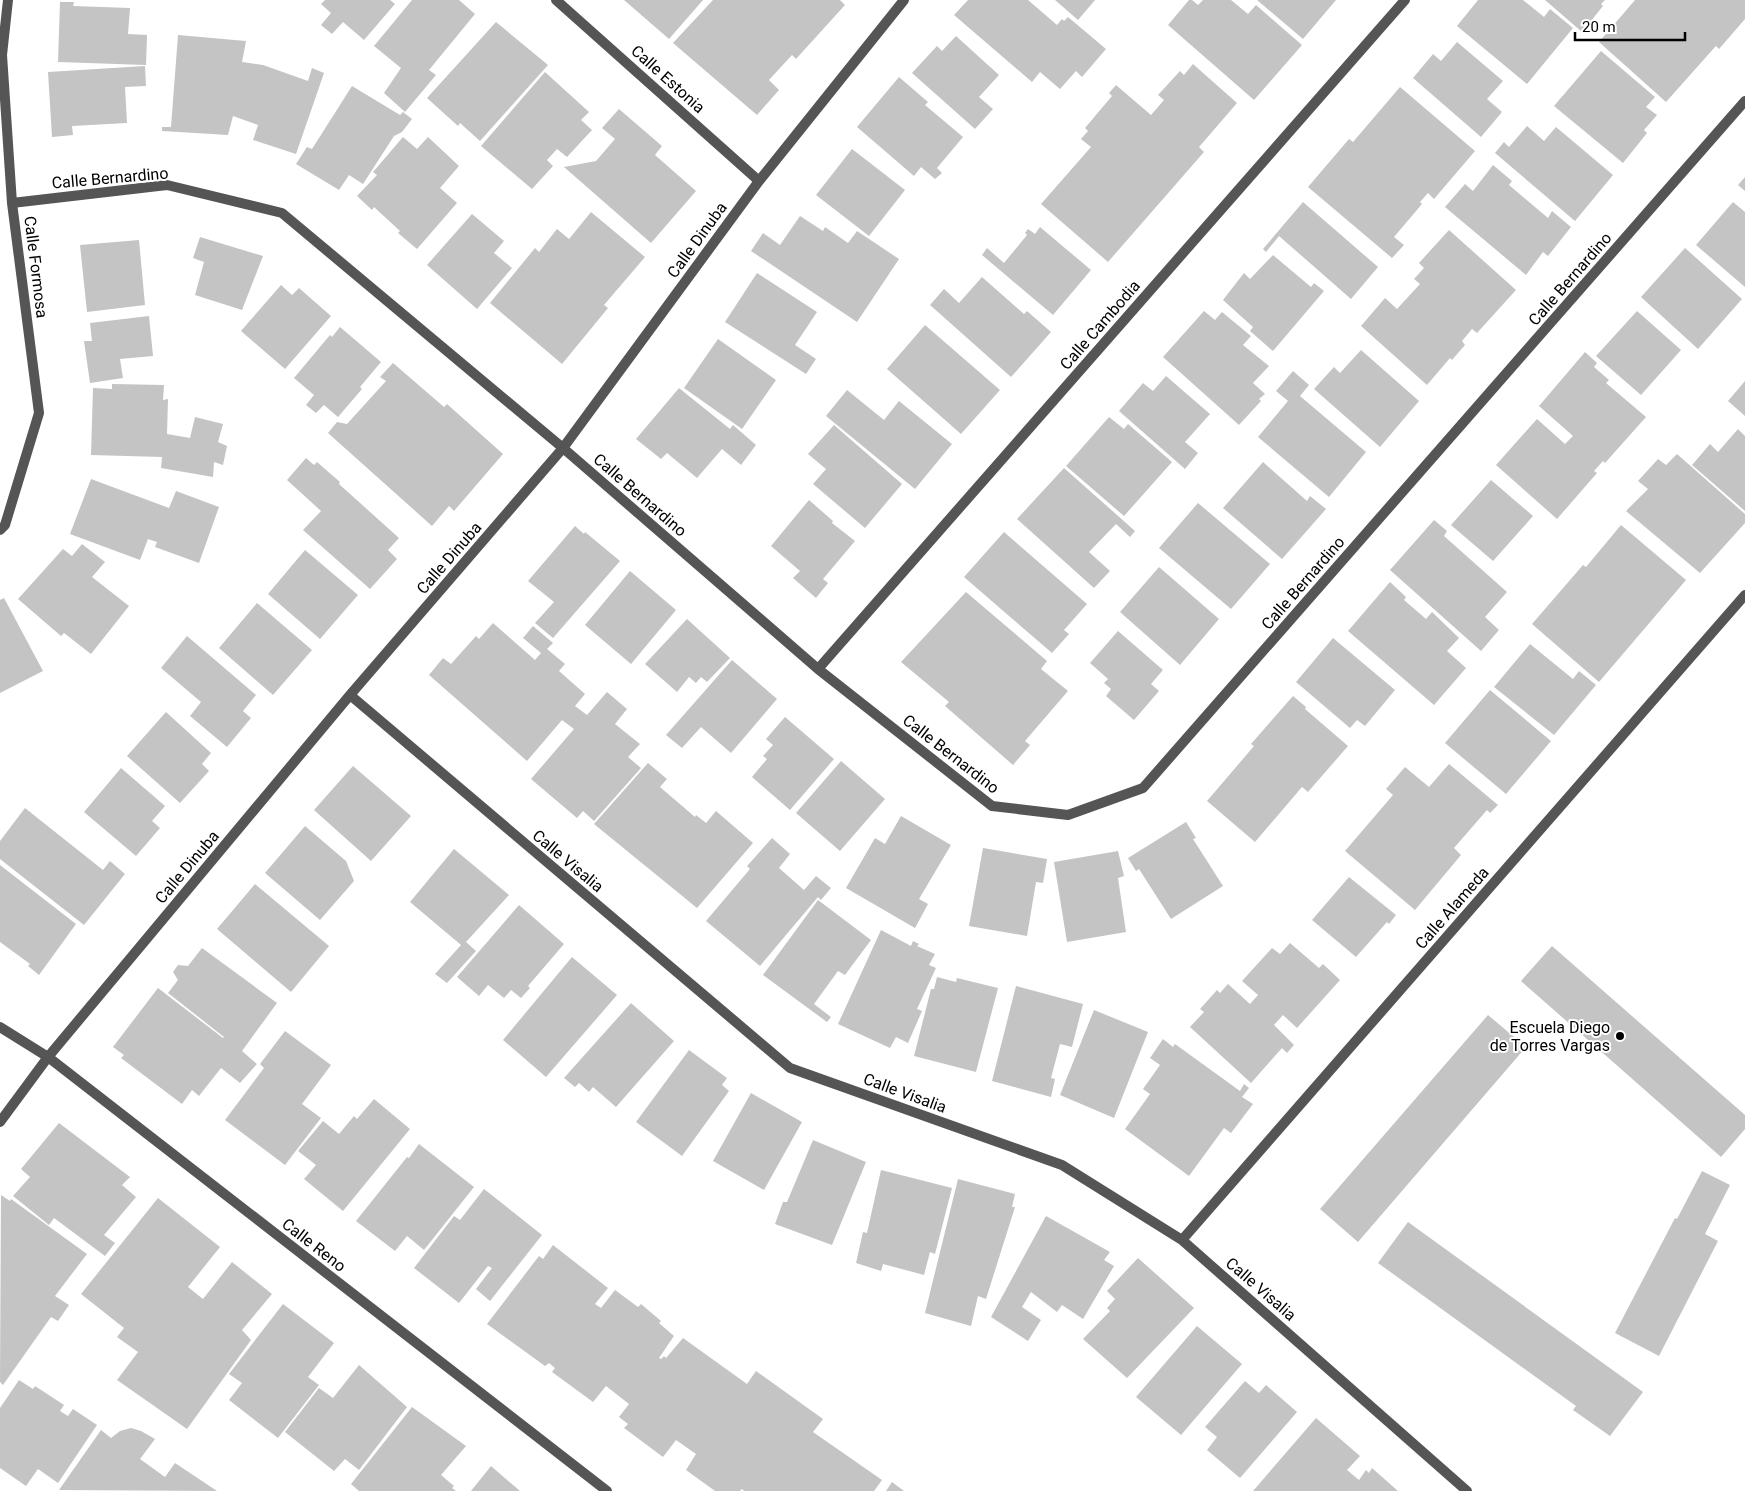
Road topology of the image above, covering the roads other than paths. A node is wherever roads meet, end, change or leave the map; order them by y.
1 (8, 0) edge
2 (556, 0) edge
3 (904, 0) edge
4 (1405, 0) edge
5 (1745, 101) edge
6 (759, 181) junction
7 (12, 203) junction
8 (563, 448) junction
9 (0, 530) edge
10 (1745, 595) edge
11 (818, 669) junction
12 (350, 695) junction
13 (0, 1027) edge
14 (48, 1057) junction
15 (0, 1122) edge
16 (1182, 1240) junction
17 (606, 1491) edge
18 (1467, 1491) edge

1 - 7 street, Calle Formosa
2 - 6 street, Calle Estonia
3 - 6 street, Calle Dinuba
4 - 11 street, Calle Cambodia
5 - 11 street, Calle Bernardino
6 - 8 street, Calle Dinuba
7 - 8 street, Calle Bernardino
7 - 9 street, Calle Formosa
8 - 11 street, Calle Bernardino
8 - 12 street, Calle Dinuba
10 - 16 street, Calle Alameda
12 - 14 street, Calle Dinuba
12 - 16 street, Calle Visalia
13 - 14 street, Calle Reno
14 - 15 street, Calle Dinuba
14 - 17 street, Calle Reno
16 - 18 street, Calle Visalia

